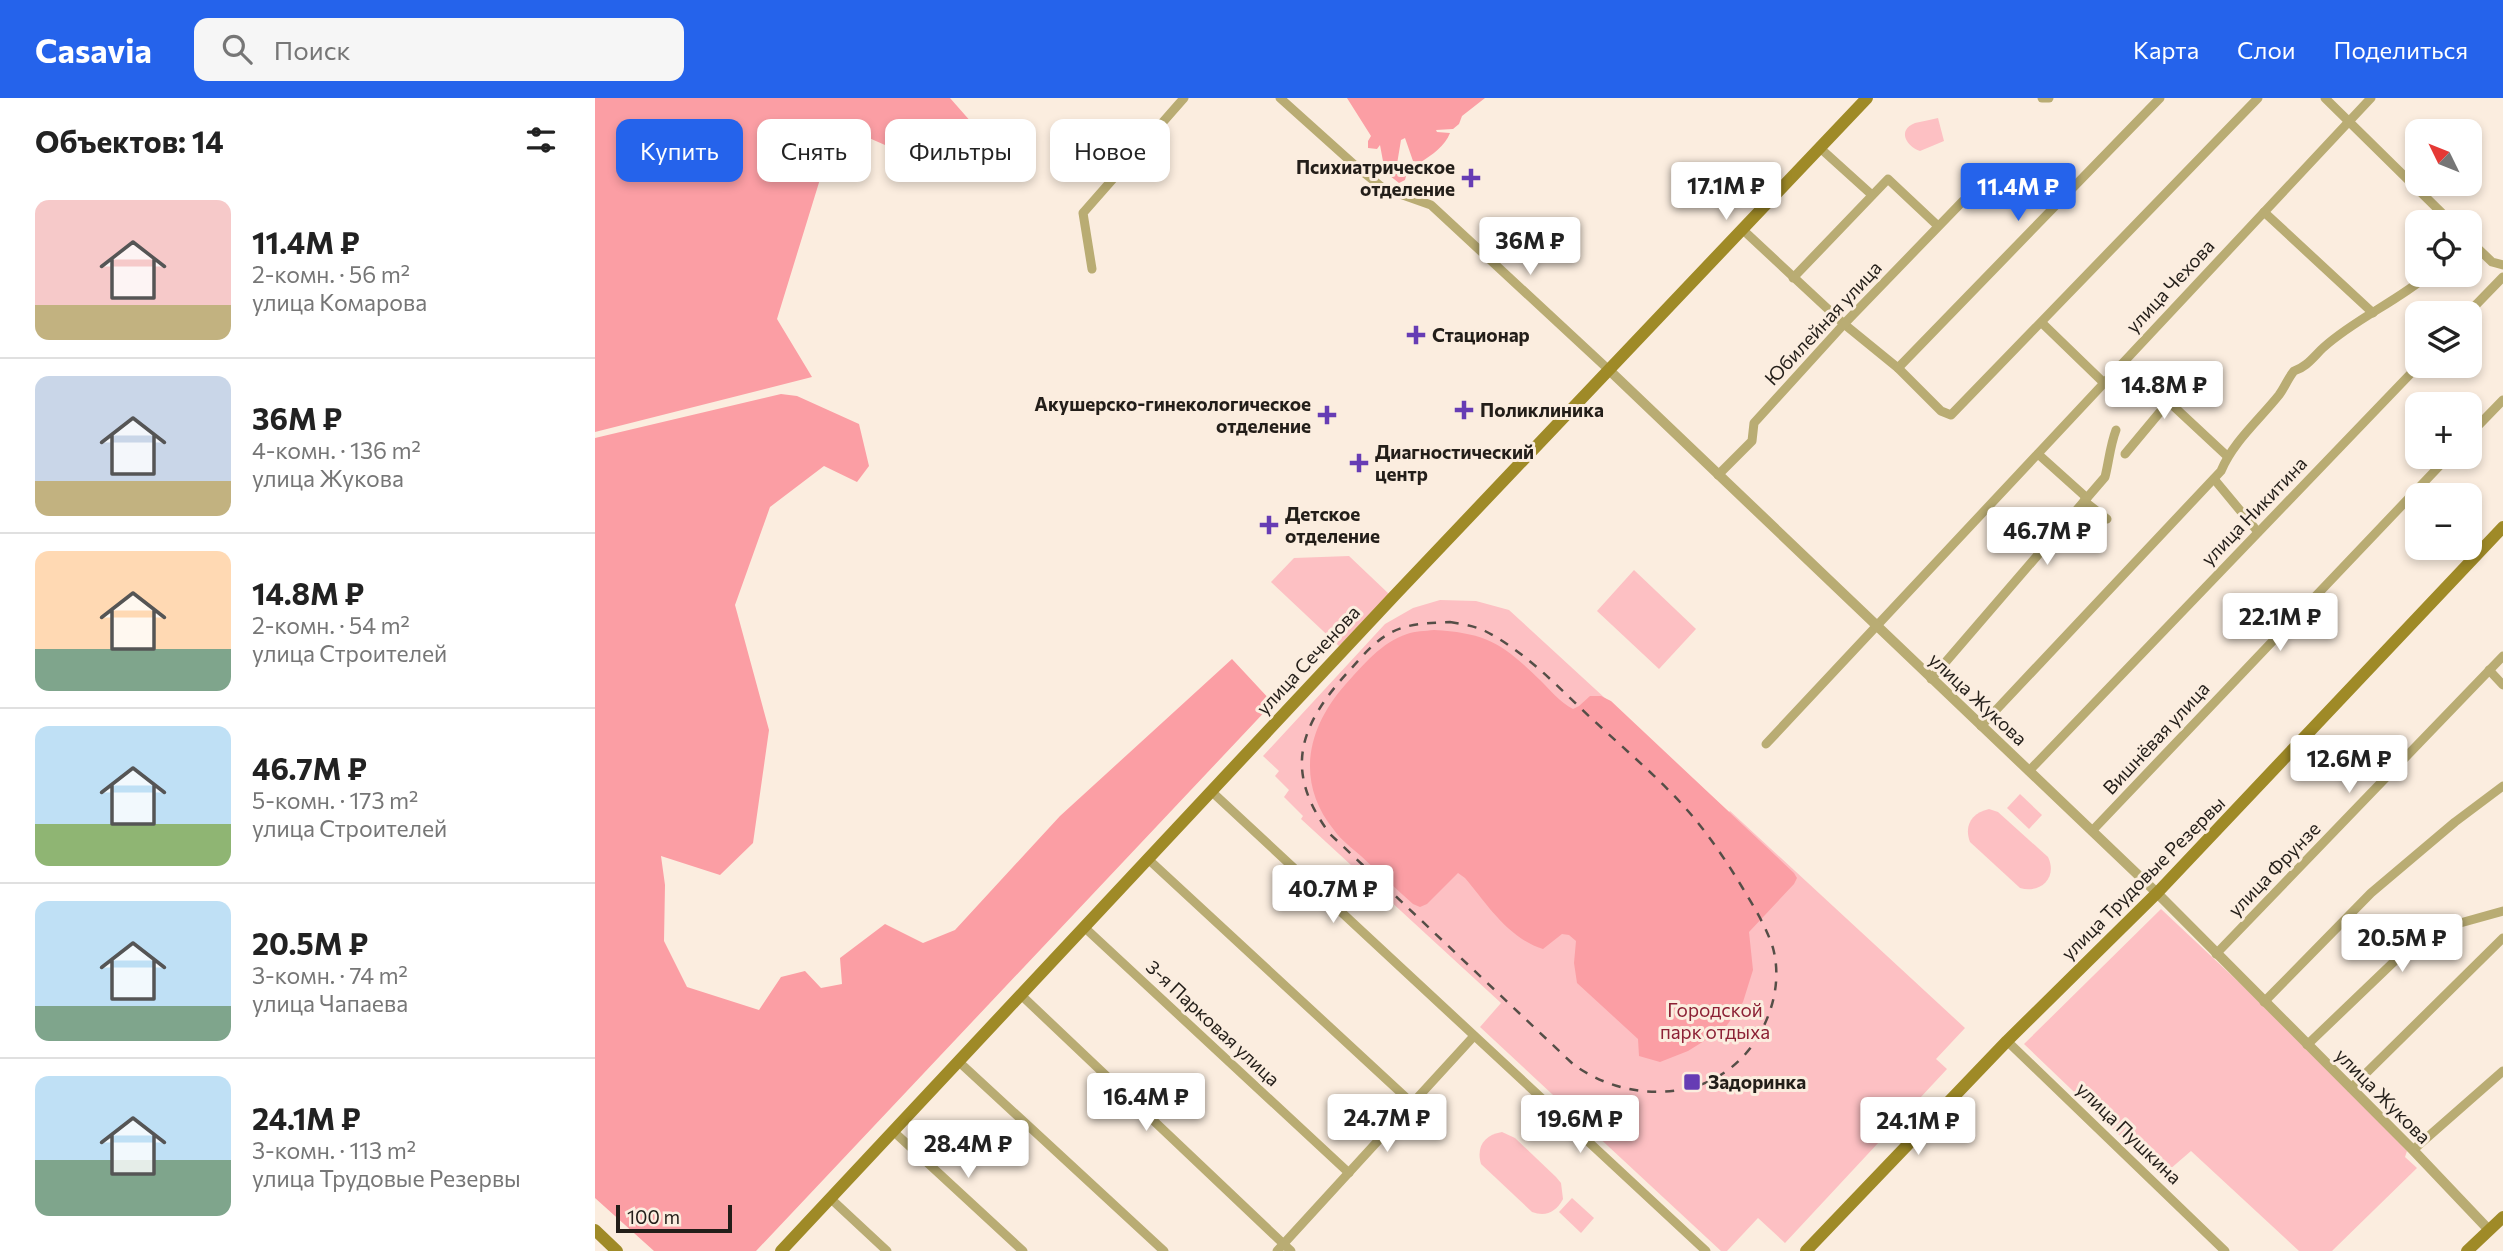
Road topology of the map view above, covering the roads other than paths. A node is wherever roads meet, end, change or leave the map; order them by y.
1 (1184, 98) edge
2 (1280, 98) edge
3 (1867, 98) edge
4 (2042, 98) edge
5 (2049, 98) edge
6 (2160, 98) edge
7 (2258, 98) edge
8 (2325, 98) edge
9 (2371, 98) edge
10 (2349, 121) junction
11 (1820, 148) junction
12 (1871, 195) junction
13 (1963, 201) dead end
14 (2439, 210) edge
15 (2264, 212) junction
16 (1938, 226) junction
17 (1742, 229) junction
18 (2482, 252) edge
19 (2503, 265) edge
20 (1092, 269) dead end
21 (2503, 277) edge
22 (1793, 278) junction
23 (2414, 287) edge
24 (2480, 301) edge
25 (2374, 313) junction
26 (2042, 323) junction
27 (1844, 324) junction
28 (2120, 365) junction
29 (1898, 368) junction
30 (1609, 370) junction
31 (2406, 378) edge
32 (2104, 383) junction
33 (2503, 400) edge
34 (2165, 406) junction
35 (2482, 422) edge
36 (2116, 430) dead end
37 (2038, 454) junction
38 (2125, 454) dead end
39 (2228, 456) junction
40 (2437, 469) edge
41 (1718, 475) junction
42 (2214, 479) junction
43 (2085, 500) junction
44 (2106, 519) dead end
45 (2503, 527) edge
46 (2258, 532) junction
47 (1877, 627) junction
48 (2503, 656) edge
49 (2489, 670) junction
50 (1931, 679) junction
51 (2503, 685) edge
52 (1981, 726) junction
53 (1766, 744) dead end
54 (2028, 771) junction
55 (2503, 786) edge
56 (1211, 791) junction
57 (2092, 831) junction
58 (1148, 859) junction
59 (2157, 893) junction
60 (2503, 911) edge
61 (1084, 927) junction
62 (2503, 938) edge
63 (2216, 954) junction
64 (1021, 995) junction
65 (2264, 1002) junction
66 (1474, 1036) junction
67 (2007, 1041) junction
68 (2307, 1045) junction
69 (958, 1061) junction
70 (2503, 1071) edge
71 (2351, 1088) junction
72 (1413, 1104) junction
73 (893, 1130) junction
74 (2413, 1150) junction
75 (1349, 1173) junction
76 (830, 1198) junction
77 (2503, 1217) edge
78 (595, 1230) edge
79 (2489, 1230) junction
80 (1284, 1243) junction
81 (617, 1251) edge
82 (781, 1251) edge
83 (887, 1251) edge
84 (1023, 1251) edge
85 (1164, 1251) edge
86 (1277, 1251) edge
87 (1291, 1251) edge
88 (1706, 1251) edge
89 (1806, 1251) edge
90 (2225, 1251) edge
91 (2468, 1251) edge

1 - 20 street
2 - 30 street, улица Жукова
3 - 11 main road, улица Сеченова
4 - 5 street
6 - 29 street
7 - 26 street
8 - 10 street
9 - 10 street, улица Чехова
10 - 14 street
10 - 15 street, улица Чехова
11 - 12 street
11 - 17 main road, улица Сеченова
12 - 16 street
12 - 22 street
13 - 16 street, Юбилейная улица
15 - 25 street
15 - 28 street, улица Чехова
16 - 27 street, Юбилейная улица
17 - 22 street
17 - 30 main road, улица Сеченова
18 - 19 street
21 - 24 street
22 - 27 street
23 - 25 street
25 - 39 street
26 - 29 street
26 - 32 street
27 - 29 street
27 - 41 street, Юбилейная улица
28 - 32 street, улица Чехова
28 - 34 street
30 - 41 street, улица Жукова
30 - 56 main road, улица Сеченова
31 - 46 street, улица Никитина
32 - 37 street, улица Чехова
33 - 35 street
34 - 38 street
34 - 39 street
36 - 43 street
37 - 43 street
37 - 47 street, улица Чехова
39 - 42 street
40 - 57 street, Вишнёвая улица
41 - 47 street, улица Жукова
42 - 46 street
42 - 52 street
43 - 44 street
43 - 50 street
45 - 59 main road, улица Трудовые Резервы
46 - 54 street, улица Никитина
47 - 50 street, улица Жукова
47 - 53 street, улица Чехова
48 - 49 street, улица Фрунзе
49 - 51 street
49 - 63 street, улица Фрунзе
50 - 52 street, улица Жукова
52 - 54 street, улица Жукова
54 - 57 street, улица Жукова
55 - 65 street
56 - 58 main road, улица Сеченова
56 - 66 street
57 - 59 street, улица Жукова
58 - 61 main road, улица Сеченова
58 - 72 street
59 - 63 street, улица Жукова
59 - 67 main road, улица Трудовые Резервы
60 - 68 street
61 - 64 main road, улица Сеченова
61 - 75 street, 3-я Парковая улица
62 - 71 street
63 - 65 street, улица Жукова
64 - 69 main road, улица Сеченова
64 - 80 street
65 - 68 street, улица Жукова
66 - 72 street
66 - 88 street
67 - 89 main road, улица Трудовые Резервы
67 - 90 street, улица Пушкина
68 - 71 street, улица Жукова
69 - 73 main road, улица Сеченова
69 - 85 street
70 - 74 street
71 - 74 street, улица Жукова
72 - 75 street
73 - 76 main road, улица Сеченова
73 - 84 street
74 - 79 street, улица Жукова
75 - 80 street
76 - 82 main road, улица Сеченова
76 - 83 street
77 - 79 main road
78 - 81 main road
79 - 91 main road
80 - 86 street
80 - 87 street

